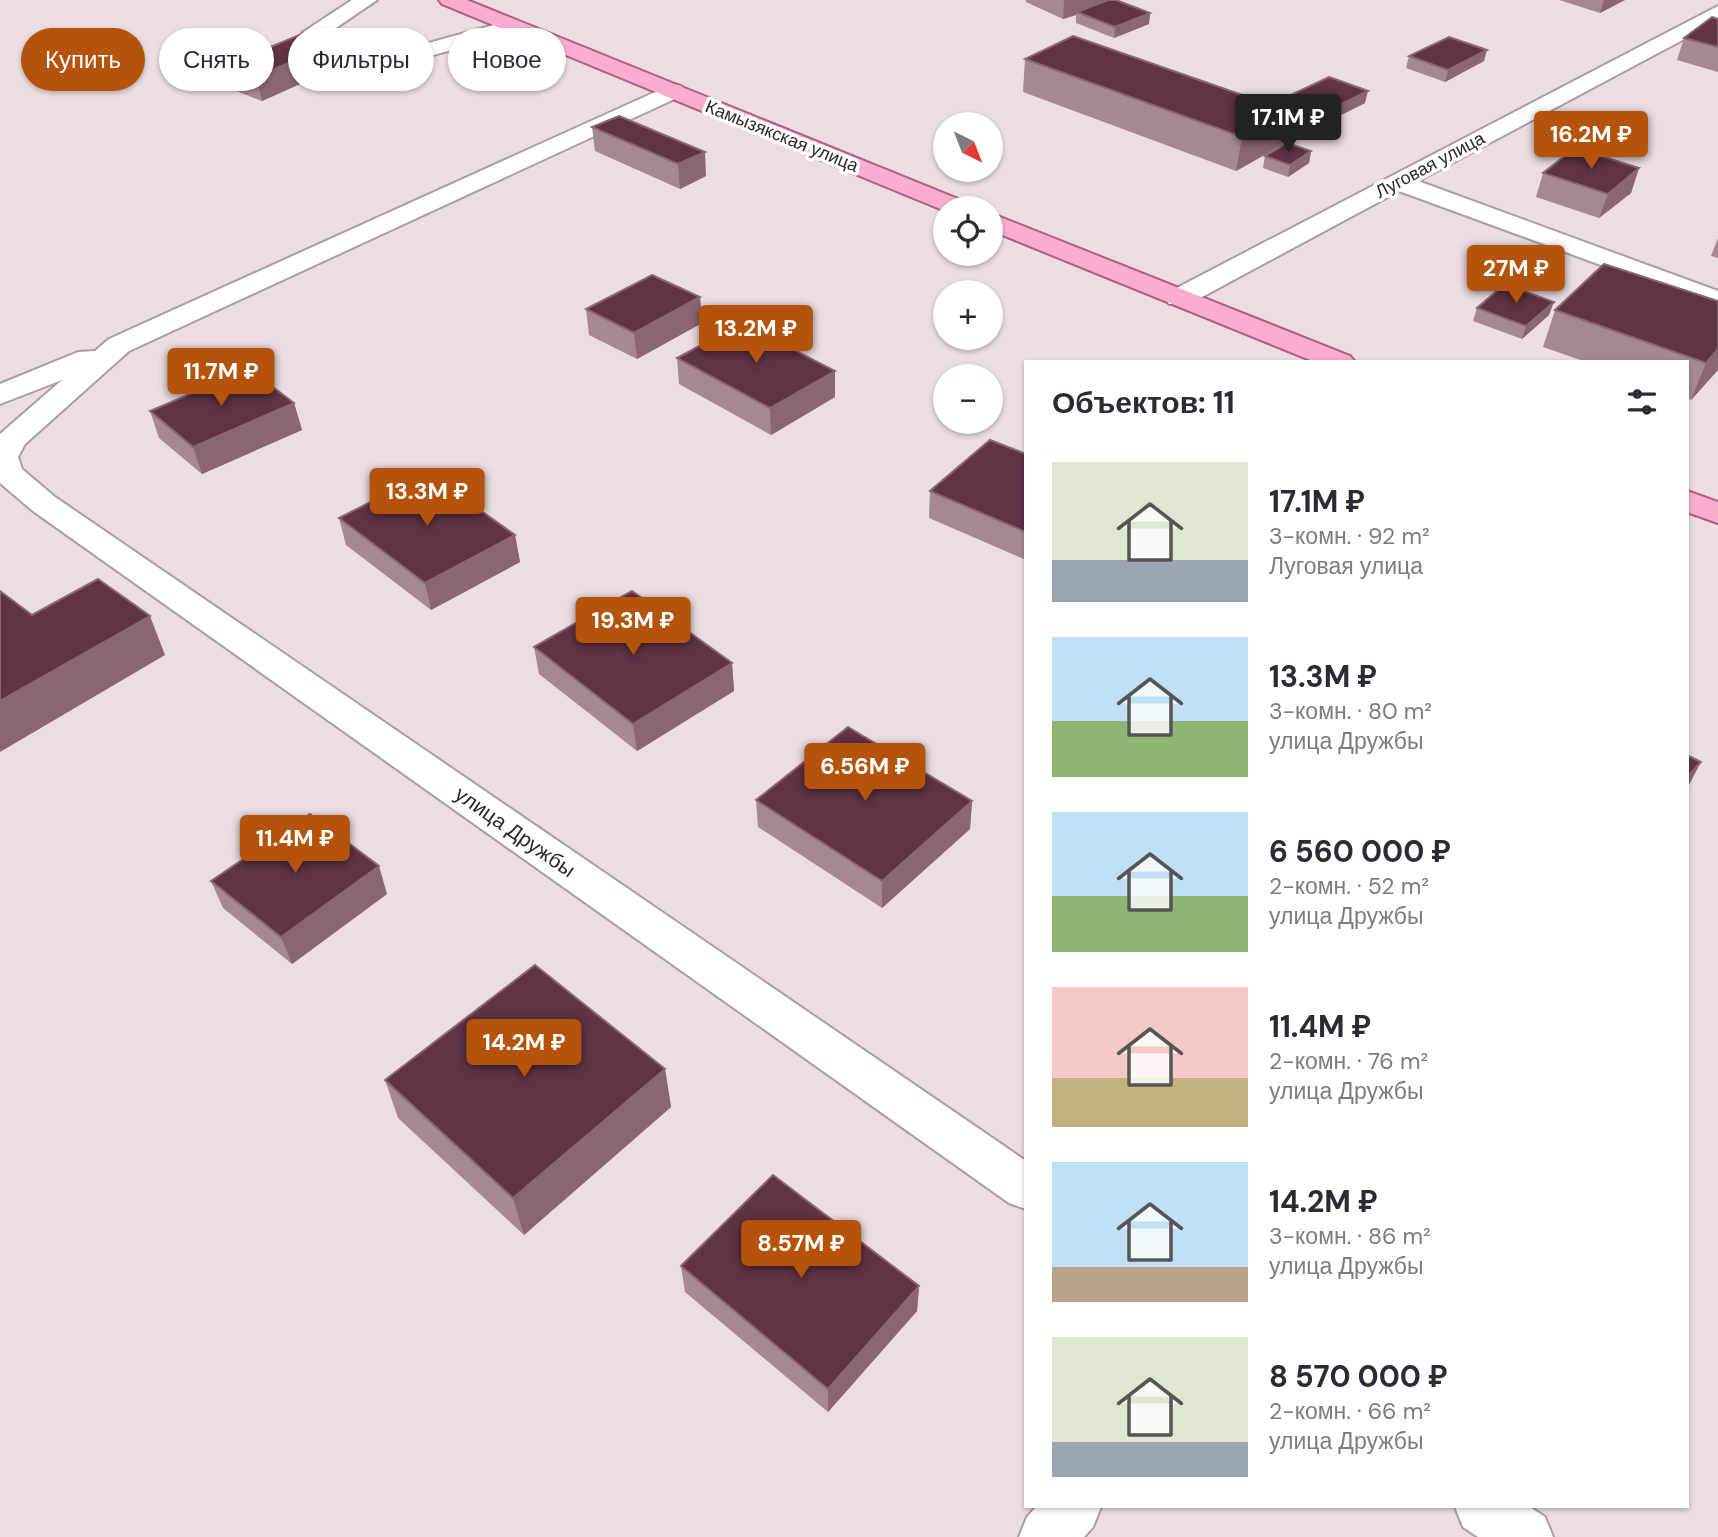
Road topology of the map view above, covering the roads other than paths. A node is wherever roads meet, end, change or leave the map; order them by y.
1 (367, 0) edge
2 (449, 0) edge
3 (1714, 18) edge
4 (512, 26) junction
5 (673, 91) junction
6 (1398, 182) junction
7 (933, 197) edge
8 (1003, 226) edge
9 (1179, 298) junction
10 (1718, 300) edge
11 (119, 345) junction
12 (1335, 360) edge
13 (0, 395) edge
14 (1689, 502) edge
15 (1718, 513) edge
16 (1024, 1187) edge
17 (1072, 1508) edge
18 (1484, 1508) edge
19 (1047, 1537) edge
20 (1525, 1537) edge

1 - 4 street
2 - 4 main road, Камызякская улица
3 - 6 street, Луговая улица
4 - 5 main road, Камызякская улица
5 - 7 main road, Камызякская улица
5 - 11 street
6 - 9 street, Луговая улица
6 - 10 street
8 - 9 main road
9 - 12 main road
11 - 13 street
11 - 16 street, улица Дружбы
14 - 15 main road
17 - 19 street
18 - 20 street

